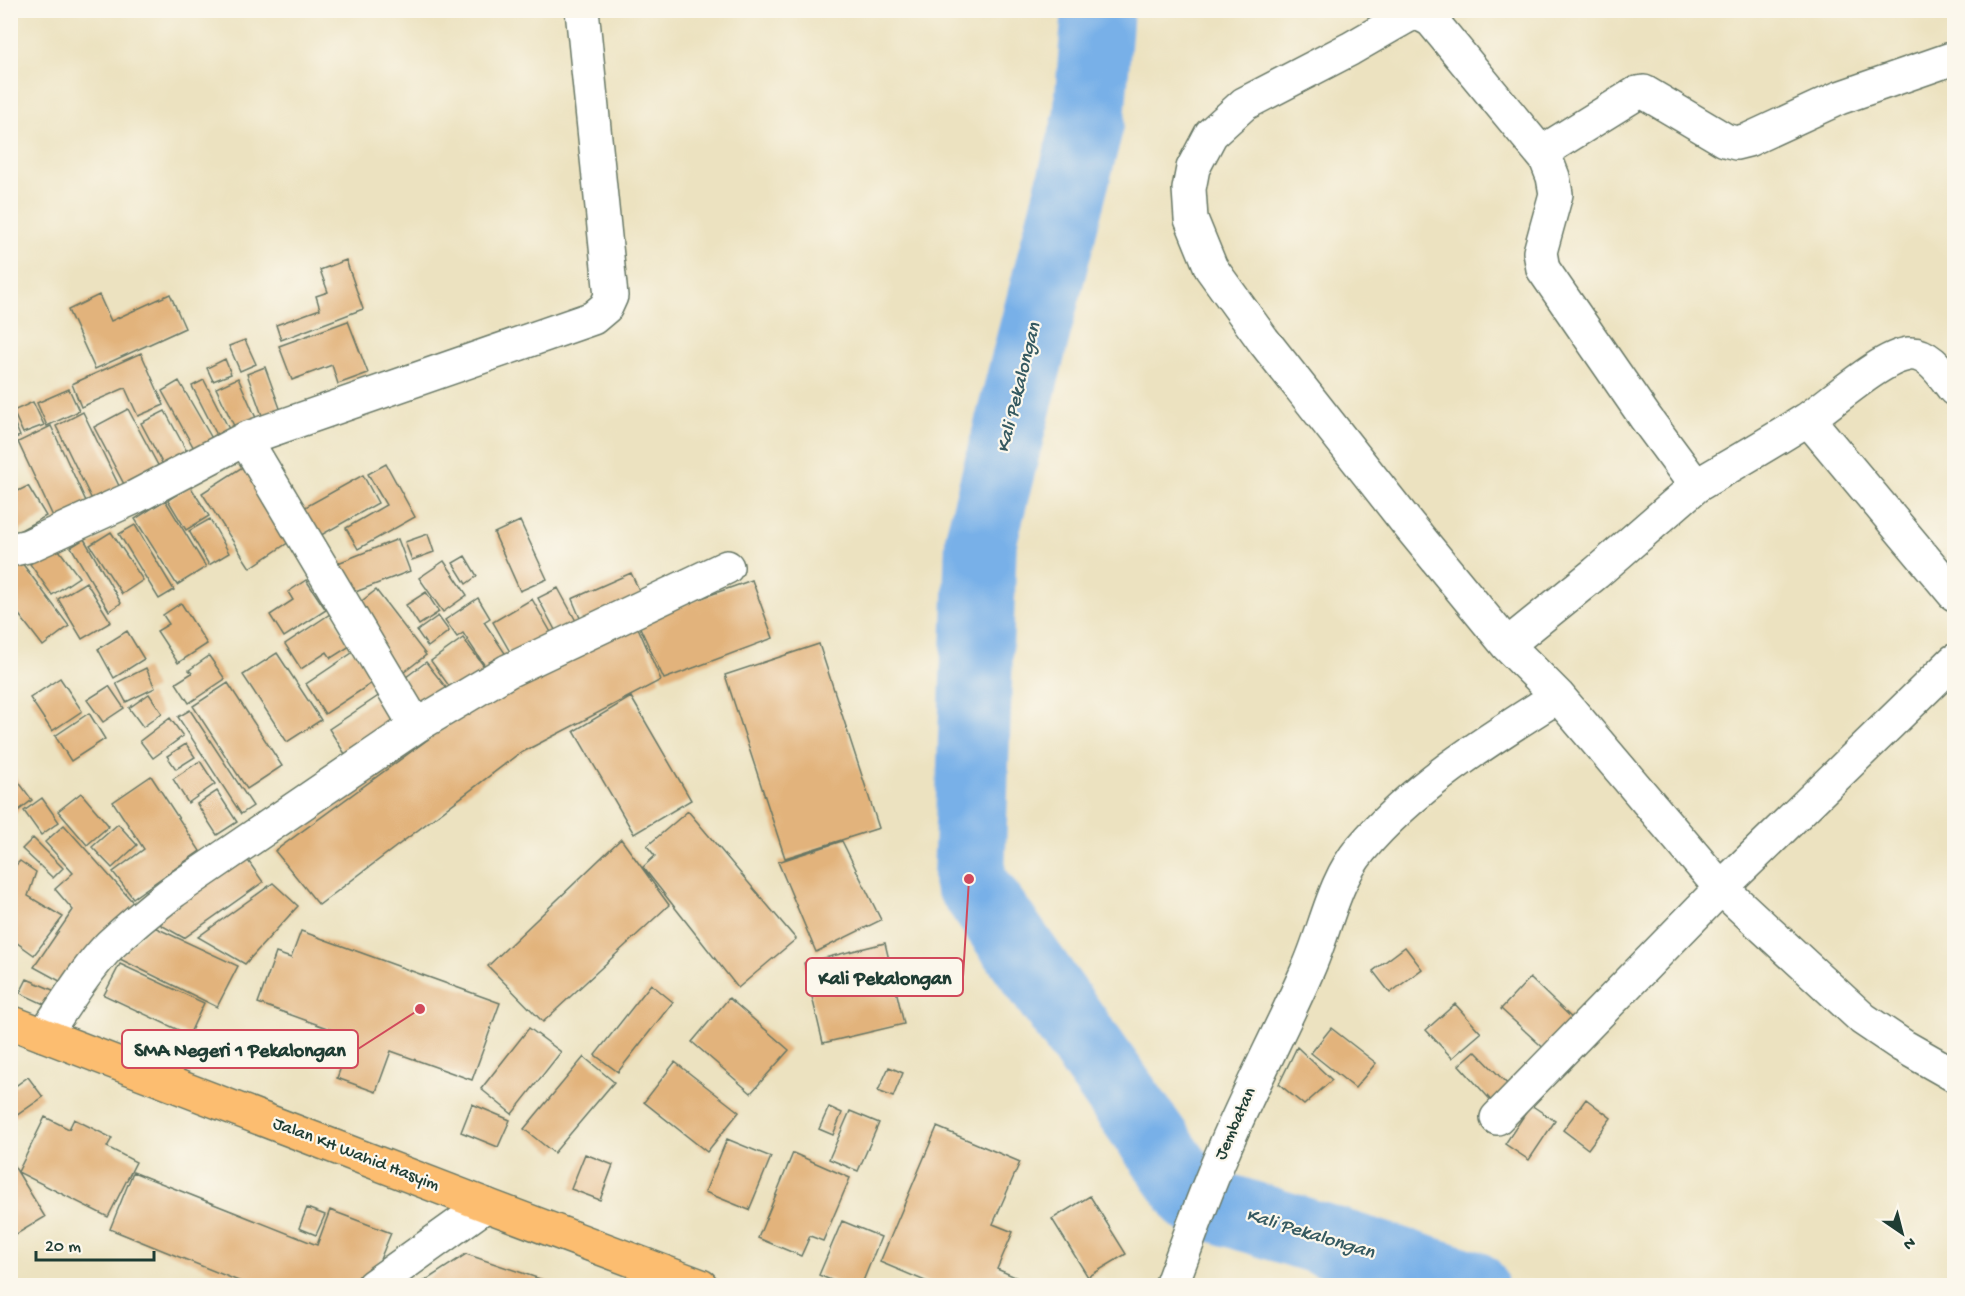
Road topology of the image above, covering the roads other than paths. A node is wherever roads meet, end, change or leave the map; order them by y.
1 (582, 10) edge
2 (1392, 16) edge
3 (1954, 58) edge
4 (1542, 152) junction
5 (1954, 388) edge
6 (1808, 419) junction
7 (245, 440) junction
8 (1696, 486) junction
9 (10, 550) edge
10 (727, 567) dead end
11 (1954, 594) edge
12 (1507, 645) junction
13 (1954, 661) edge
14 (1558, 696) junction
15 (416, 726) junction
16 (1721, 888) junction
17 (10, 1022) edge
18 (44, 1035) junction
19 (1954, 1075) edge
20 (1497, 1118) dead end
21 (486, 1205) junction
22 (373, 1286) edge
23 (701, 1286) edge
24 (1171, 1286) edge

1 - 7 street
2 - 4 street
2 - 12 street
3 - 4 street
4 - 8 street
5 - 6 street
6 - 8 street
6 - 11 street
7 - 9 street
7 - 15 street
8 - 12 street
10 - 15 street
12 - 14 street
13 - 16 street
14 - 16 street
14 - 24 street, Jembatan
15 - 18 street
16 - 19 street
16 - 20 street
17 - 18 main road, Jalan KH Wahid Hasyim
18 - 21 main road, Jalan KH Wahid Hasyim
21 - 22 street
21 - 23 main road, Jalan KH Wahid Hasyim

